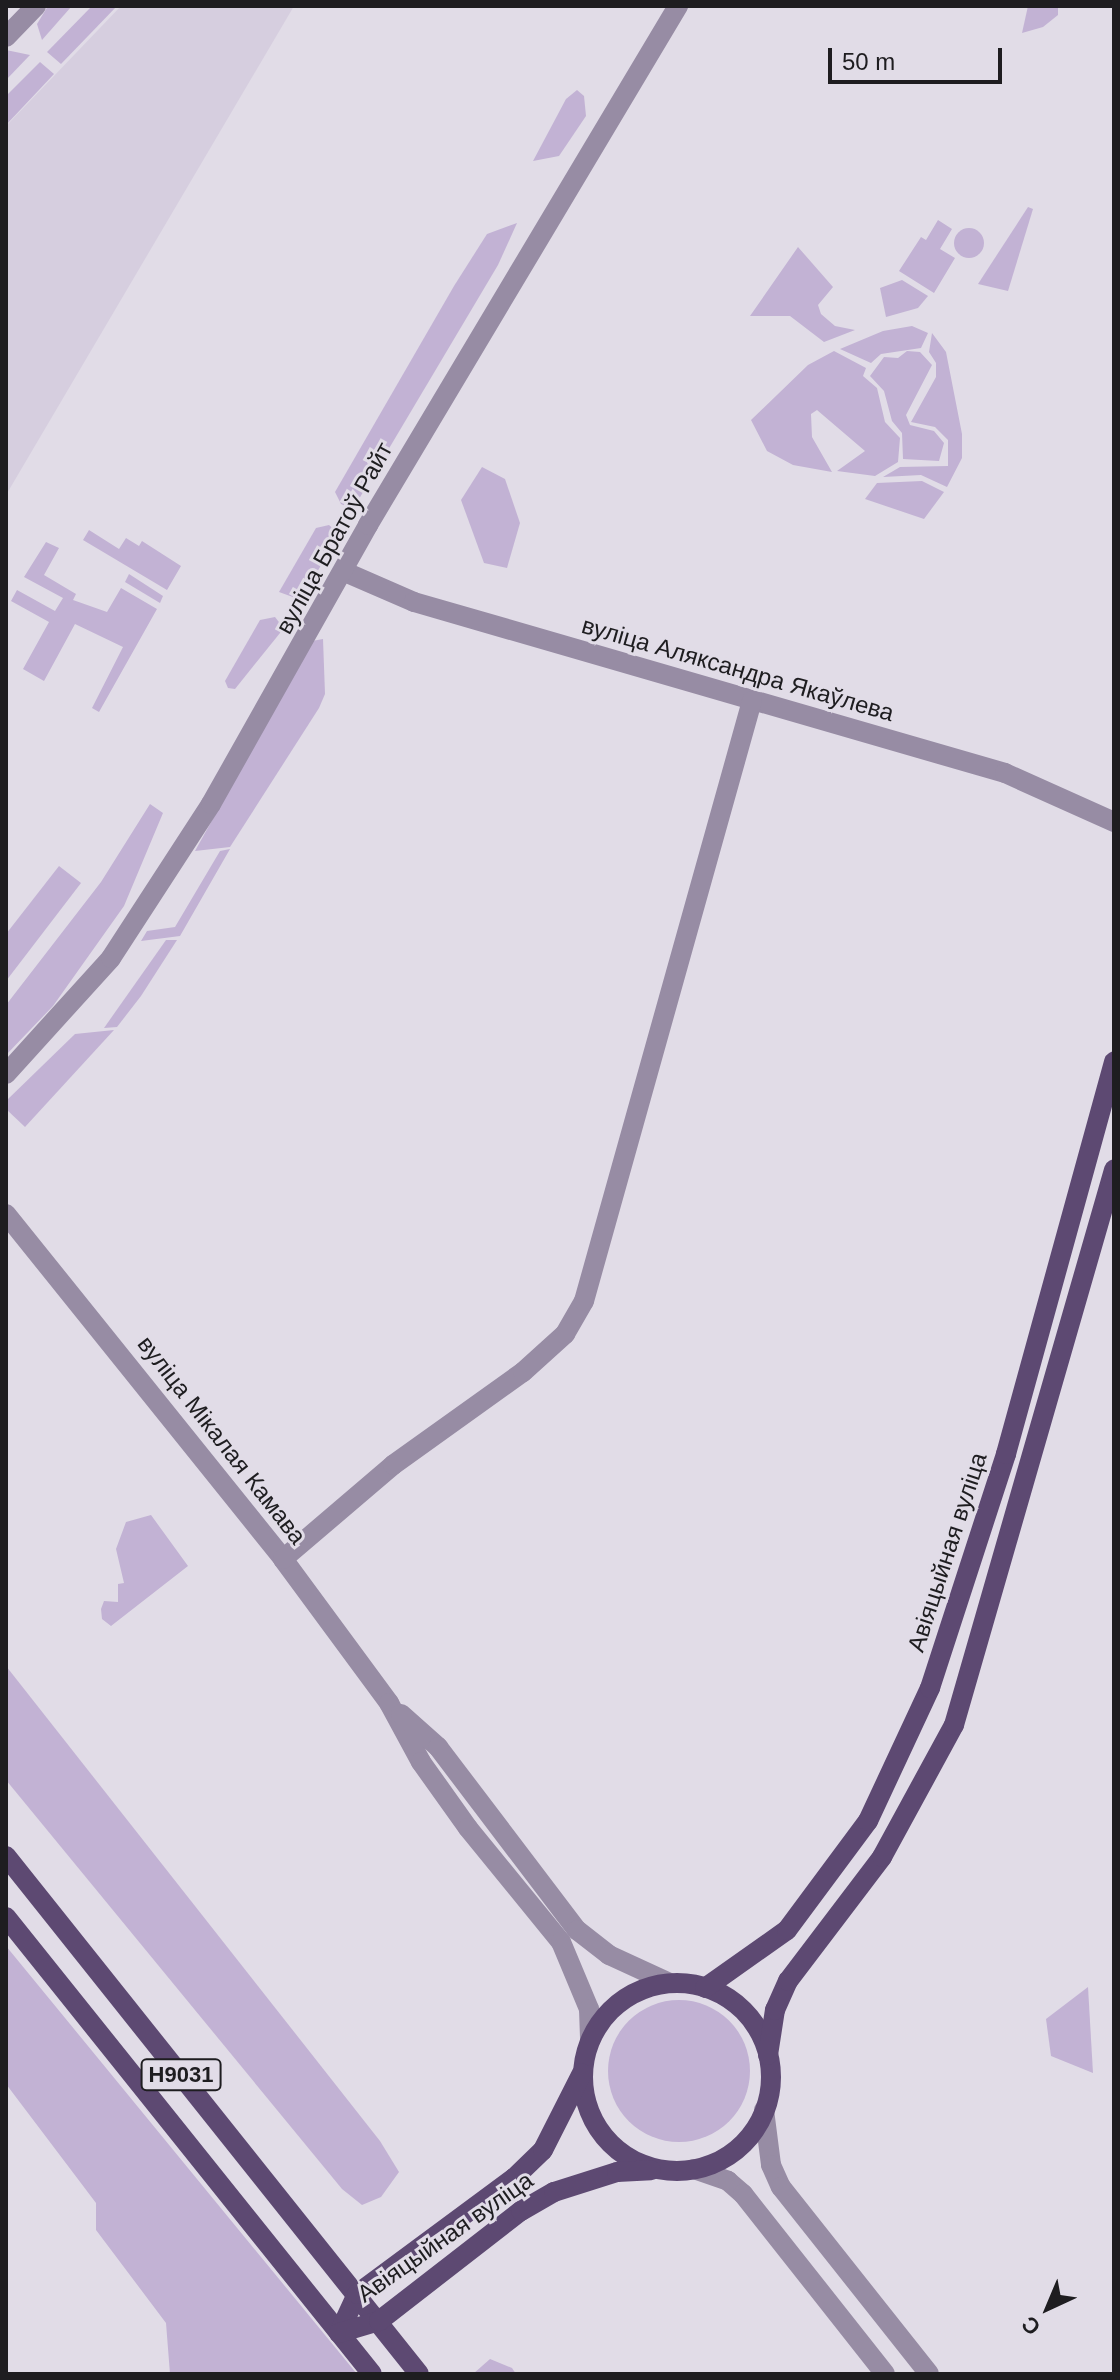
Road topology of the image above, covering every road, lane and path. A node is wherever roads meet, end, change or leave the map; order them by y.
1 (36, 6) edge
2 (678, 6) edge
3 (6, 37) edge
4 (345, 572) junction
5 (752, 701) junction
6 (1114, 822) edge
7 (1114, 1062) edge
8 (6, 1074) edge
9 (1114, 1170) edge
10 (6, 1214) edge
11 (283, 1559) junction
12 (389, 1703) junction
13 (6, 1856) edge
14 (6, 1917) edge
15 (670, 1983) junction
16 (705, 1988) junction
17 (590, 2040) junction
18 (768, 2055) junction
19 (583, 2069) junction
20 (764, 2110) junction
21 (659, 2169) junction
22 (694, 2169) junction
23 (357, 2294) junction
24 (379, 2321) junction
25 (339, 2333) junction
26 (372, 2374) edge
27 (419, 2374) edge
28 (885, 2374) edge
29 (929, 2374) edge

1 - 3 street
2 - 4 street, вуліца Братоў Райт
4 - 5 street, вуліца Аляксандра Якаўлева
4 - 8 street, вуліца Братоў Райт
5 - 6 street, вуліца Аляксандра Якаўлева
5 - 11 street
7 - 16 main road, Авіяцыйная вуліца
9 - 18 main road, Авіяцыйная вуліца
10 - 11 street, вуліца Мікалая Камава
11 - 12 street, вуліца Мікалая Камава
12 - 15 street, вуліца Мікалая Камава
12 - 17 street, вуліца Мікалая Камава
13 - 23 main road, Н9031
14 - 25 main road, Н9031
15 - 16 main road
15 - 17 main road
16 - 18 main road
17 - 19 main road
18 - 20 main road
19 - 21 main road
19 - 23 main road, Авіяцыйная вуліца
20 - 22 main road
20 - 29 street
21 - 22 main road
21 - 24 main road, Авіяцыйная вуліца
22 - 28 street
23 - 24 main road, Н9031
23 - 25 main road, Авіяцыйная вуліца
24 - 25 main road, Авіяцыйная вуліца
24 - 27 main road, Н9031
25 - 26 main road, Н9031

